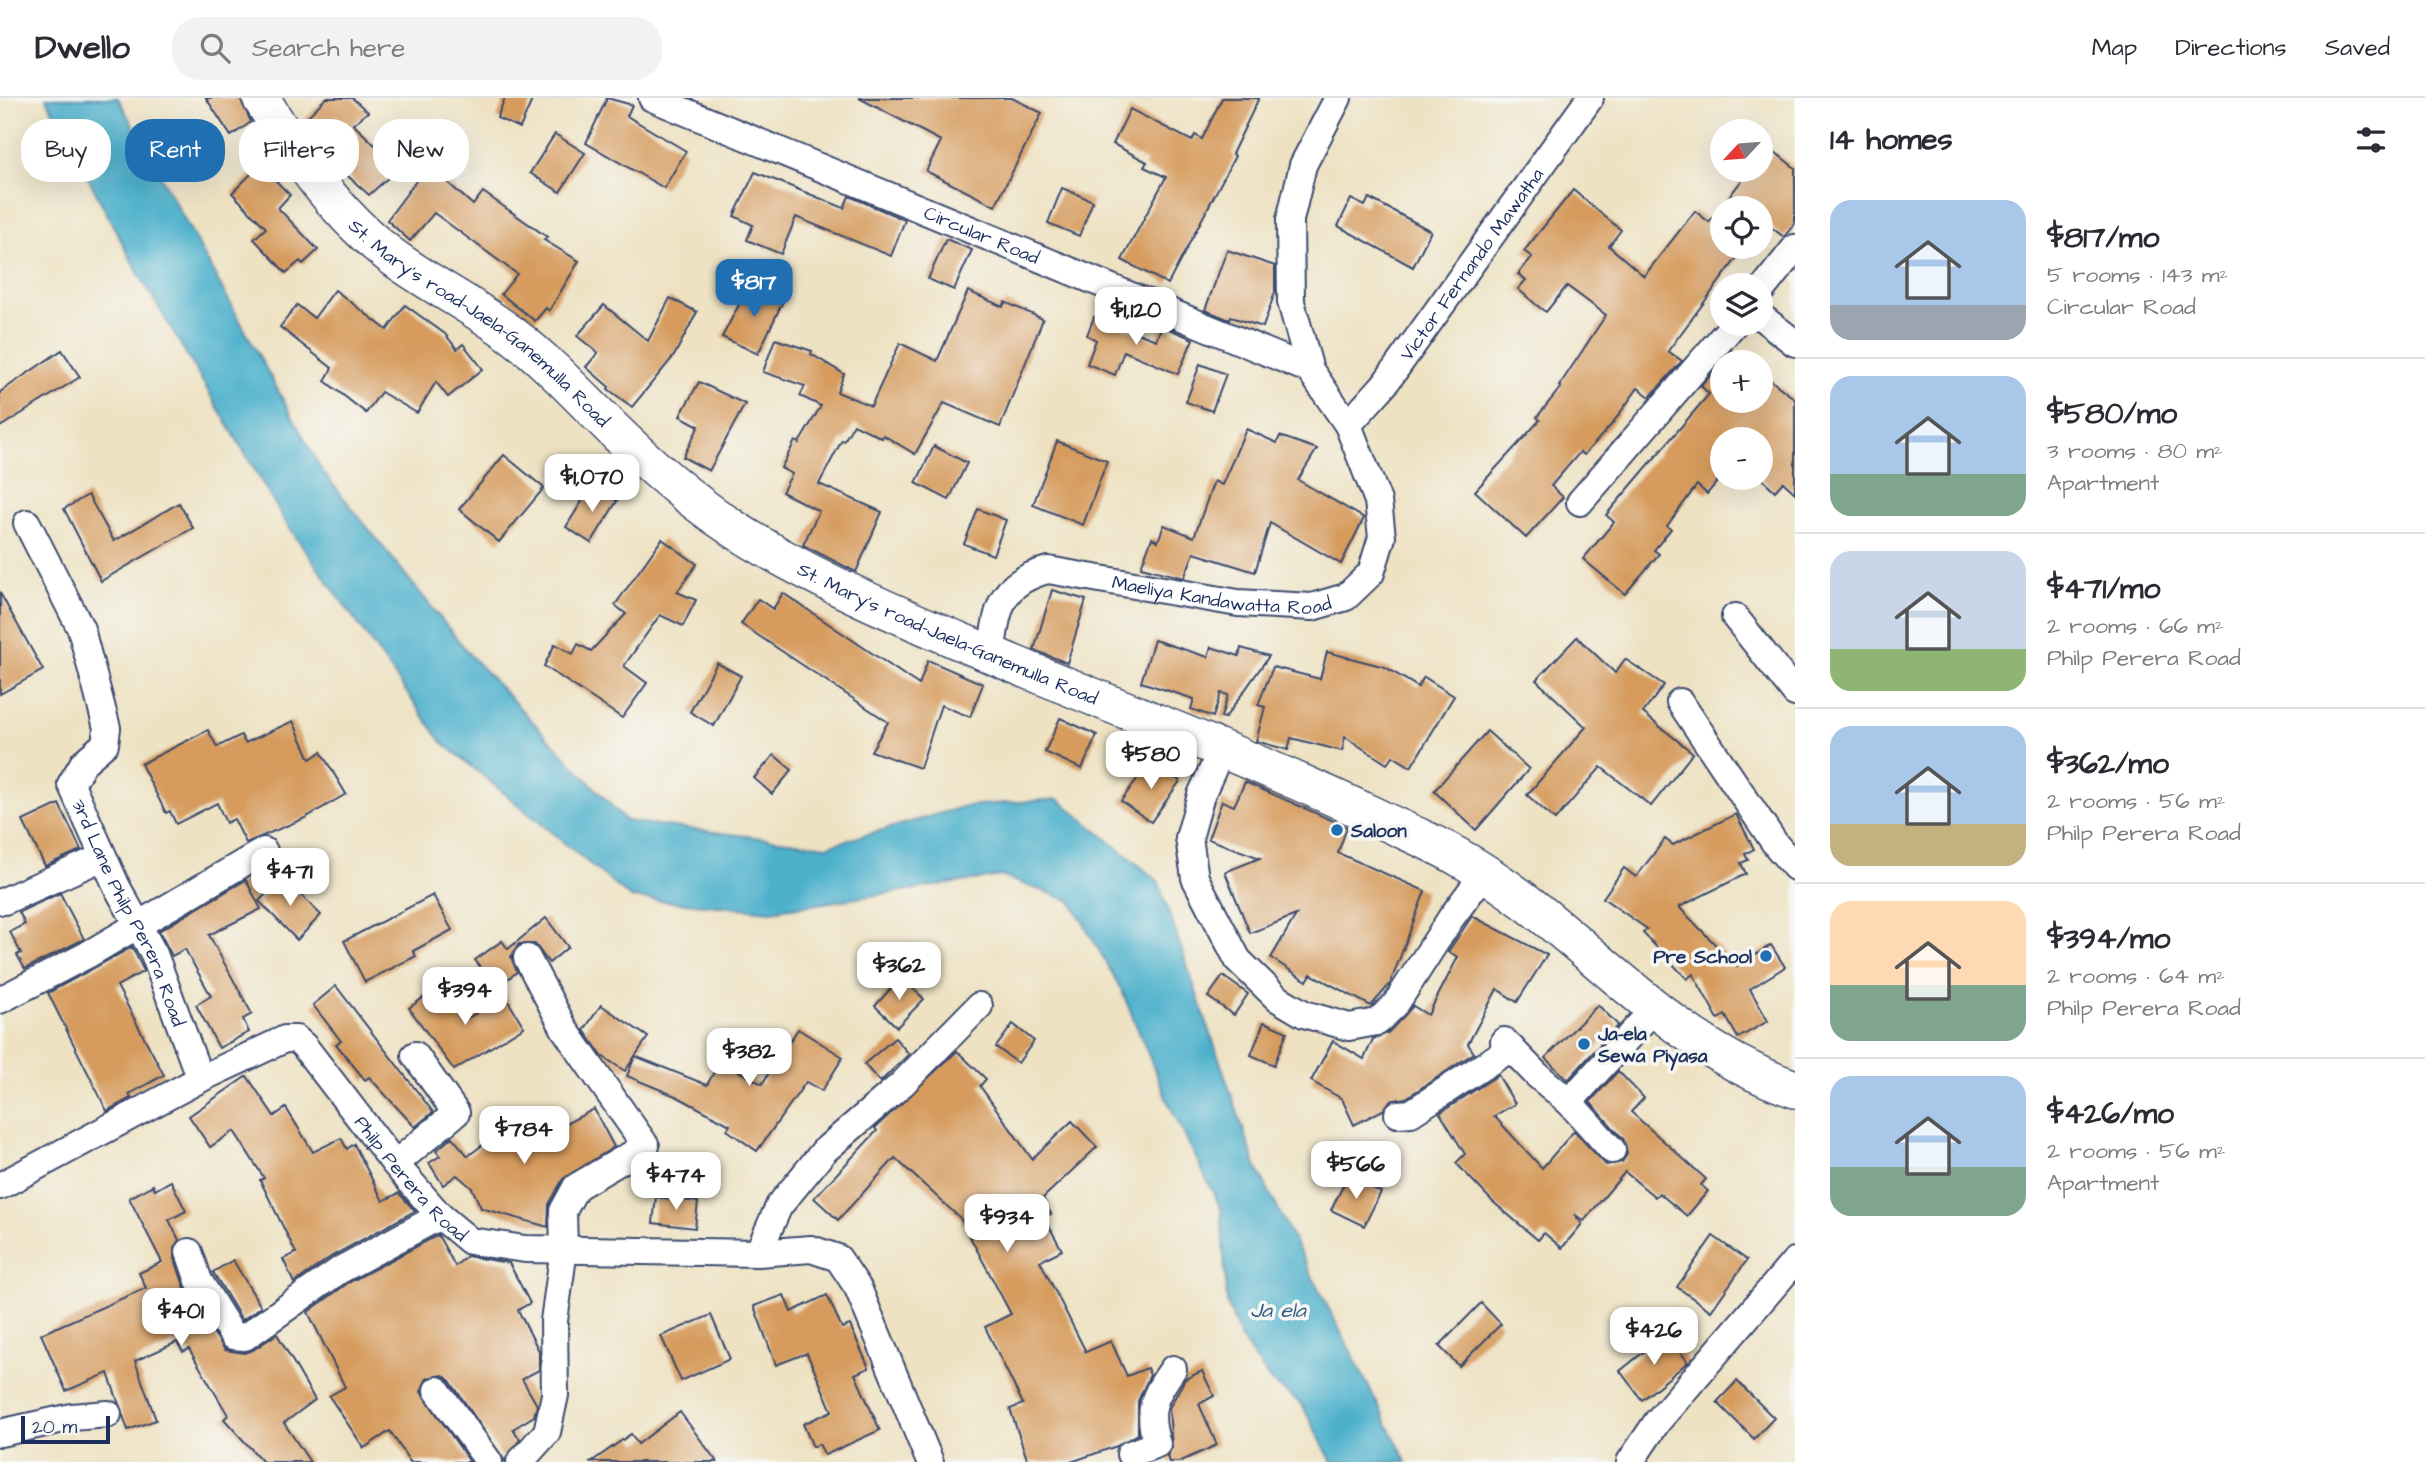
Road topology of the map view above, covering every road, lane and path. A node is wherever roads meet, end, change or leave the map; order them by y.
1 (261, 98) edge
2 (653, 98) edge
3 (1590, 98) edge
4 (1329, 101) edge
5 (1795, 248) edge
6 (1773, 276) edge
7 (1773, 326) edge
8 (1724, 336) edge
9 (1795, 343) edge
10 (1310, 370) junction
11 (1348, 425) junction
12 (1580, 502) dead end
13 (27, 523) dead end
14 (1735, 617) dead end
15 (991, 654) junction
16 (1795, 693) edge
17 (1680, 702) dead end
18 (1222, 749) junction
19 (264, 851) dead end
20 (103, 857) junction
21 (1795, 867) edge
22 (1485, 872) junction
23 (4, 901) dead end
24 (138, 925) junction
25 (527, 958) dead end
26 (1, 1000) edge
27 (979, 1006) dead end
28 (1654, 1009) junction
29 (415, 1055) dead end
30 (200, 1079) junction
31 (1795, 1089) edge
32 (1569, 1102) junction
33 (1398, 1114) dead end
34 (1612, 1150) dead end
35 (395, 1164) junction
36 (0, 1186) edge
37 (440, 1216) junction
38 (564, 1249) junction
39 (189, 1252) dead end
40 (758, 1253) junction
41 (1795, 1261) edge
42 (1173, 1369) dead end
43 (437, 1390) dead end
44 (108, 1414) dead end
45 (0, 1433) edge
46 (1125, 1459) edge
47 (489, 1462) edge
48 (520, 1462) edge
49 (930, 1462) edge
50 (1630, 1462) edge

1 - 15 main road, St. Mary's road-Jaela-Ganemulla Road
2 - 10 street, Circular Road
3 - 11 street, Victor Fernando Mawatha
4 - 10 street, Maeliya Kandawatta Road
5 - 6 street
7 - 9 street
8 - 12 street
10 - 11 street, Maeliya Kandawatta Road
11 - 15 street, Maeliya Kandawatta Road
13 - 20 street, 3rd Lane Philp Perera Road
14 - 16 street
15 - 18 main road, St. Mary's road-Jaela-Ganemulla Road
17 - 21 street
18 - 22 main road, St. Mary's road-Jaela-Ganemulla Road
18 - 22 street
19 - 24 street
20 - 23 street
20 - 24 street, 3rd Lane Philp Perera Road
22 - 28 main road, St. Mary's road-Jaela-Ganemulla Road
24 - 26 street
24 - 30 street, 3rd Lane Philp Perera Road
25 - 38 street
27 - 40 street
28 - 31 main road, St. Mary's road-Jaela-Ganemulla Road
28 - 32 street
29 - 35 street
30 - 35 street, Philp Perera Road
30 - 36 street, Philp Perera Road
32 - 33 street
32 - 34 street
35 - 37 street, Philp Perera Road
37 - 38 street, Philp Perera Road
37 - 39 street
38 - 40 street, Philp Perera Road
38 - 48 street
40 - 49 street, Philp Perera Road
41 - 50 street
42 - 46 street
43 - 47 street
44 - 45 street

